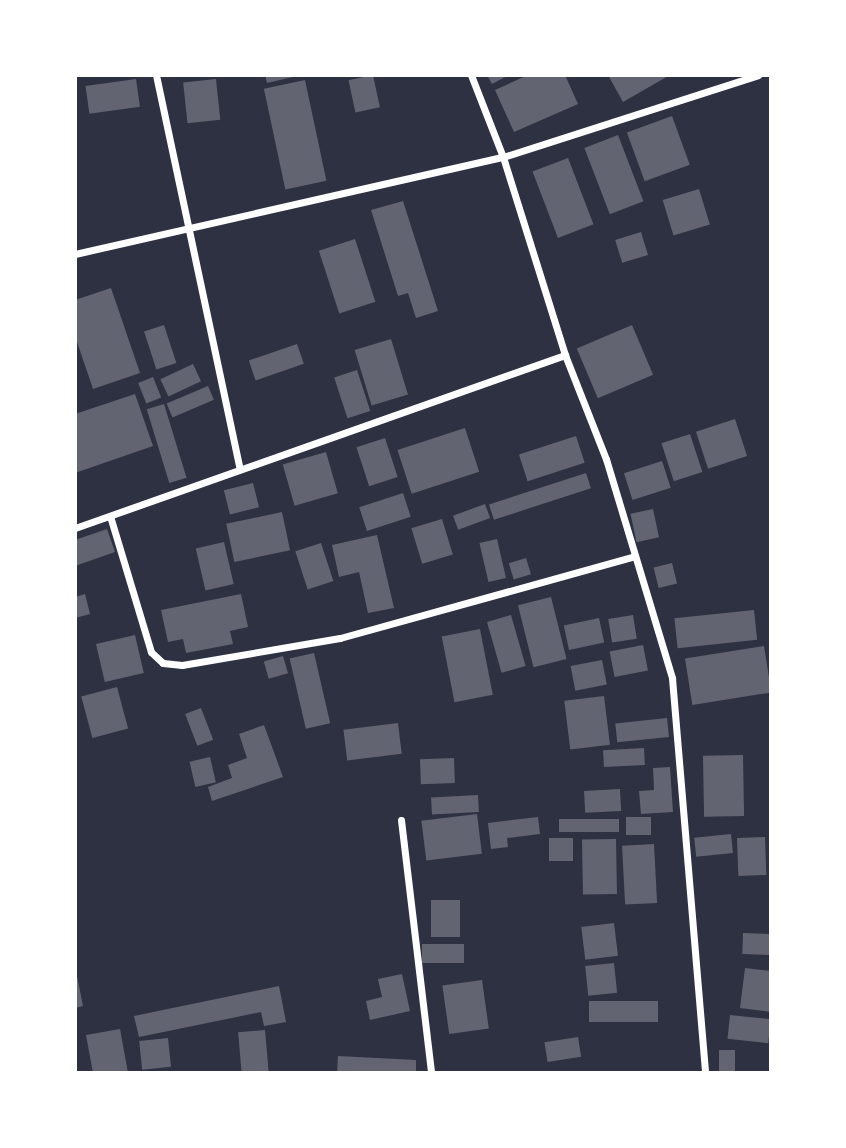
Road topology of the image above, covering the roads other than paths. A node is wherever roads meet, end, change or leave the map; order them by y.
1 (156, 75) edge
2 (471, 75) edge
3 (758, 75) edge
4 (503, 157) junction
5 (186, 229) junction
6 (75, 254) edge
7 (565, 355) junction
8 (240, 469) junction
9 (110, 516) junction
10 (75, 528) edge
11 (635, 556) junction
12 (401, 820) dead end
13 (431, 1073) edge
14 (705, 1073) edge

1 - 5 street
2 - 4 street
3 - 4 street
4 - 5 street
4 - 7 street
5 - 6 street
5 - 8 street
7 - 8 street
7 - 11 street
8 - 9 street
9 - 10 street
9 - 11 street
11 - 14 street
12 - 13 street

